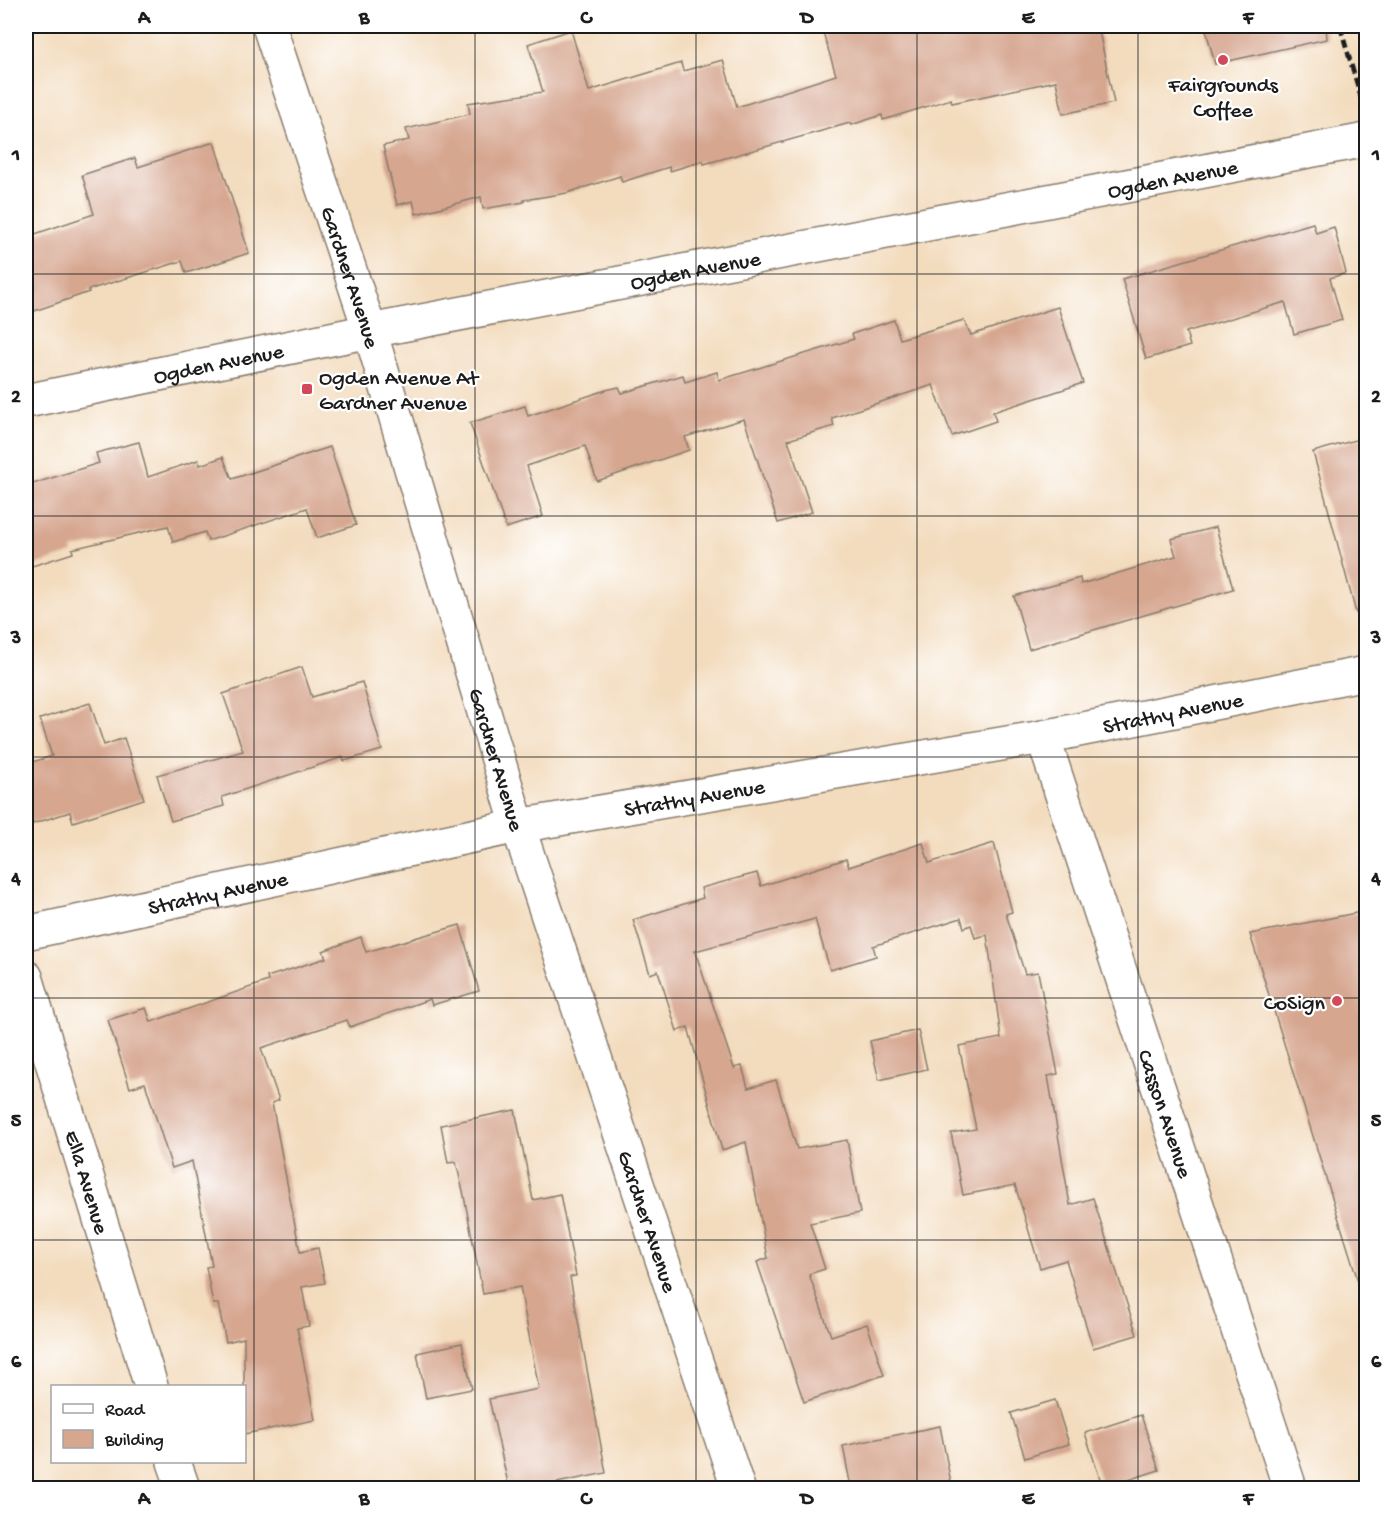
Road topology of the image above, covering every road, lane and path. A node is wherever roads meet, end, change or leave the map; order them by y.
1 (268, 26) edge
2 (1366, 141) edge
3 (370, 331) junction
4 (26, 401) edge
5 (1366, 673) edge
6 (1043, 737) junction
7 (518, 826) junction
8 (26, 933) edge
9 (26, 977) edge
10 (151, 1385) edge
11 (175, 1463) edge
12 (183, 1488) edge
13 (738, 1488) edge
14 (1290, 1488) edge

1 - 3 street, Gardner Avenue
2 - 3 street, Ogden Avenue
3 - 4 street, Ogden Avenue
3 - 7 street, Gardner Avenue
5 - 6 street, Strathy Avenue
6 - 7 street, Strathy Avenue
6 - 14 street, Casson Avenue
7 - 8 street, Strathy Avenue
7 - 13 street, Gardner Avenue
9 - 10 street, Ella Avenue
11 - 12 street

